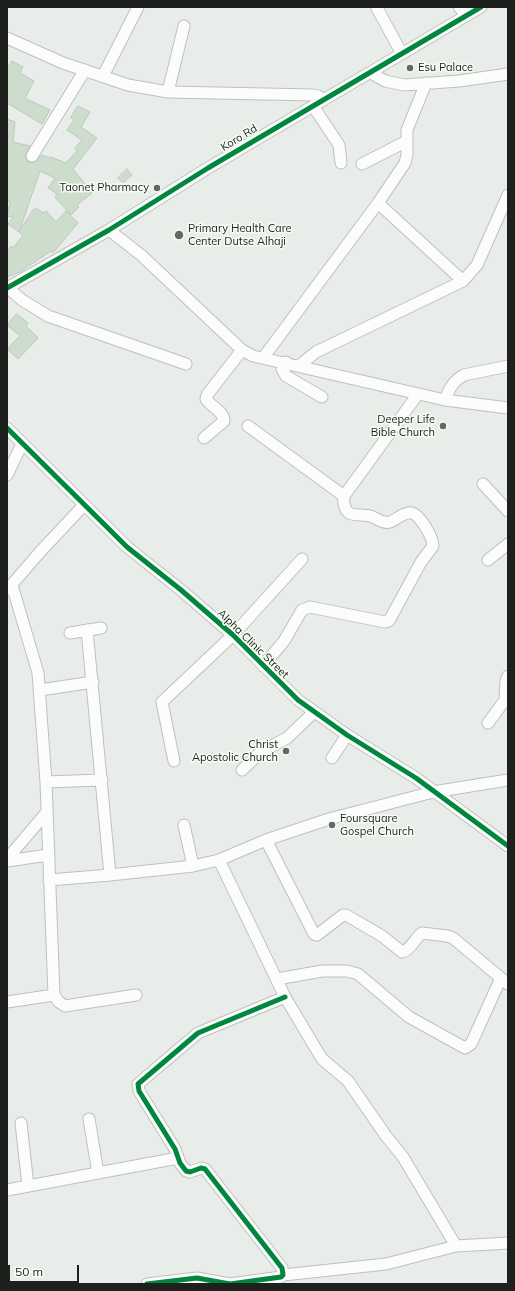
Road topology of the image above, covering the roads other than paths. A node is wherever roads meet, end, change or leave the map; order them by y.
1 (138, 7) edge
2 (481, 7) edge
3 (377, 8) edge
4 (462, 11) edge
5 (184, 26) dead end
6 (7, 38) edge
7 (402, 54) junction
8 (85, 70) junction
9 (371, 73) junction
10 (508, 74) edge
11 (103, 76) junction
12 (426, 83) junction
13 (168, 92) junction
14 (324, 100) junction
15 (313, 106) junction
16 (407, 141) junction
17 (32, 156) dead end
18 (341, 163) dead end
19 (362, 164) dead end
20 (508, 195) edge
21 (378, 203) junction
22 (499, 217) junction
23 (508, 225) edge
24 (109, 230) junction
25 (463, 281) junction
26 (8, 288) edge
27 (242, 350) junction
28 (263, 358) junction
29 (286, 362) junction
30 (186, 364) dead end
31 (300, 365) junction
32 (508, 366) edge
33 (418, 394) junction
34 (322, 397) dead end
35 (445, 400) junction
36 (508, 408) edge
37 (248, 426) dead end
38 (7, 428) edge
39 (204, 438) dead end
40 (22, 444) junction
41 (7, 475) edge
42 (483, 484) dead end
43 (344, 496) junction
44 (84, 505) junction
45 (508, 511) edge
46 (508, 544) edge
47 (302, 559) dead end
48 (488, 560) dead end
49 (10, 588) edge
50 (101, 628) dead end
51 (87, 630) junction
52 (70, 633) dead end
53 (233, 635) junction
54 (263, 666) junction
55 (508, 676) edge
56 (93, 682) junction
57 (40, 690) junction
58 (313, 713) junction
59 (488, 723) dead end
60 (348, 736) junction
61 (332, 758) dead end
62 (174, 761) dead end
63 (242, 770) dead end
64 (102, 780) junction
65 (508, 780) edge
66 (46, 782) junction
67 (433, 792) junction
68 (47, 812) junction
69 (184, 825) dead end
70 (266, 840) junction
71 (508, 846) edge
72 (48, 855) junction
73 (7, 860) edge
74 (219, 860) junction
75 (193, 866) junction
76 (110, 875) junction
77 (49, 880) junction
78 (277, 980) junction
79 (505, 981) edge
80 (136, 994) dead end
81 (54, 995) junction
82 (285, 997) junction
83 (7, 1002) edge
84 (89, 1119) dead end
85 (21, 1123) dead end
86 (178, 1158) junction
87 (98, 1173) junction
88 (28, 1186) junction
89 (7, 1190) edge
90 (508, 1243) edge
91 (456, 1246) junction
92 (283, 1275) junction
93 (189, 1282) edge
94 (147, 1284) edge

1 - 11 street
2 - 4 street, Koro Rd
3 - 7 street
4 - 7 street, Koro Rd
5 - 13 street
6 - 8 street
7 - 9 street, Koro Rd
8 - 11 street
8 - 17 street
9 - 12 street
9 - 14 street, Koro Rd
10 - 12 street
11 - 13 street
12 - 16 street
13 - 14 street
14 - 15 street, Koro Rd
15 - 18 street
15 - 24 street, Koro Rd
16 - 19 street
16 - 21 street
20 - 22 street
21 - 25 street
21 - 28 street
22 - 23 street
22 - 25 street
24 - 26 street, Koro Rd
24 - 27 street
25 - 31 street
26 - 30 street
27 - 28 street
27 - 39 street
28 - 29 street
29 - 31 street
29 - 34 street
31 - 33 street
32 - 35 street
33 - 35 street
33 - 43 street
35 - 36 street
37 - 43 street
38 - 40 street, Alpha Clinic Street
40 - 41 street
40 - 44 street, Alpha Clinic Street
42 - 45 street
43 - 54 street
44 - 49 street
44 - 53 street, Alpha Clinic Street
46 - 48 street
47 - 53 street
49 - 57 street
50 - 51 street
51 - 52 street
51 - 56 street
53 - 54 street, Alpha Clinic Street
53 - 62 street
54 - 58 street, Alpha Clinic Street
55 - 59 street
56 - 57 street
56 - 64 street
57 - 66 street
58 - 60 street, Alpha Clinic Street
58 - 63 street
60 - 61 street
60 - 67 street, Alpha Clinic Street
64 - 66 street
64 - 76 street
65 - 67 street
66 - 68 street
67 - 70 street
67 - 71 street, Alpha Clinic Street
68 - 72 street
68 - 73 street
69 - 75 street
70 - 74 street
70 - 79 street
72 - 73 street
72 - 77 street
74 - 75 street
74 - 78 street
75 - 76 street
76 - 77 street
77 - 81 street
78 - 79 street
78 - 82 street
80 - 81 street
81 - 83 street
82 - 86 street
82 - 91 street
84 - 87 street
85 - 88 street
86 - 87 street
86 - 92 street
87 - 88 street
88 - 89 street
90 - 91 street
91 - 92 street
92 - 93 street
93 - 94 street

